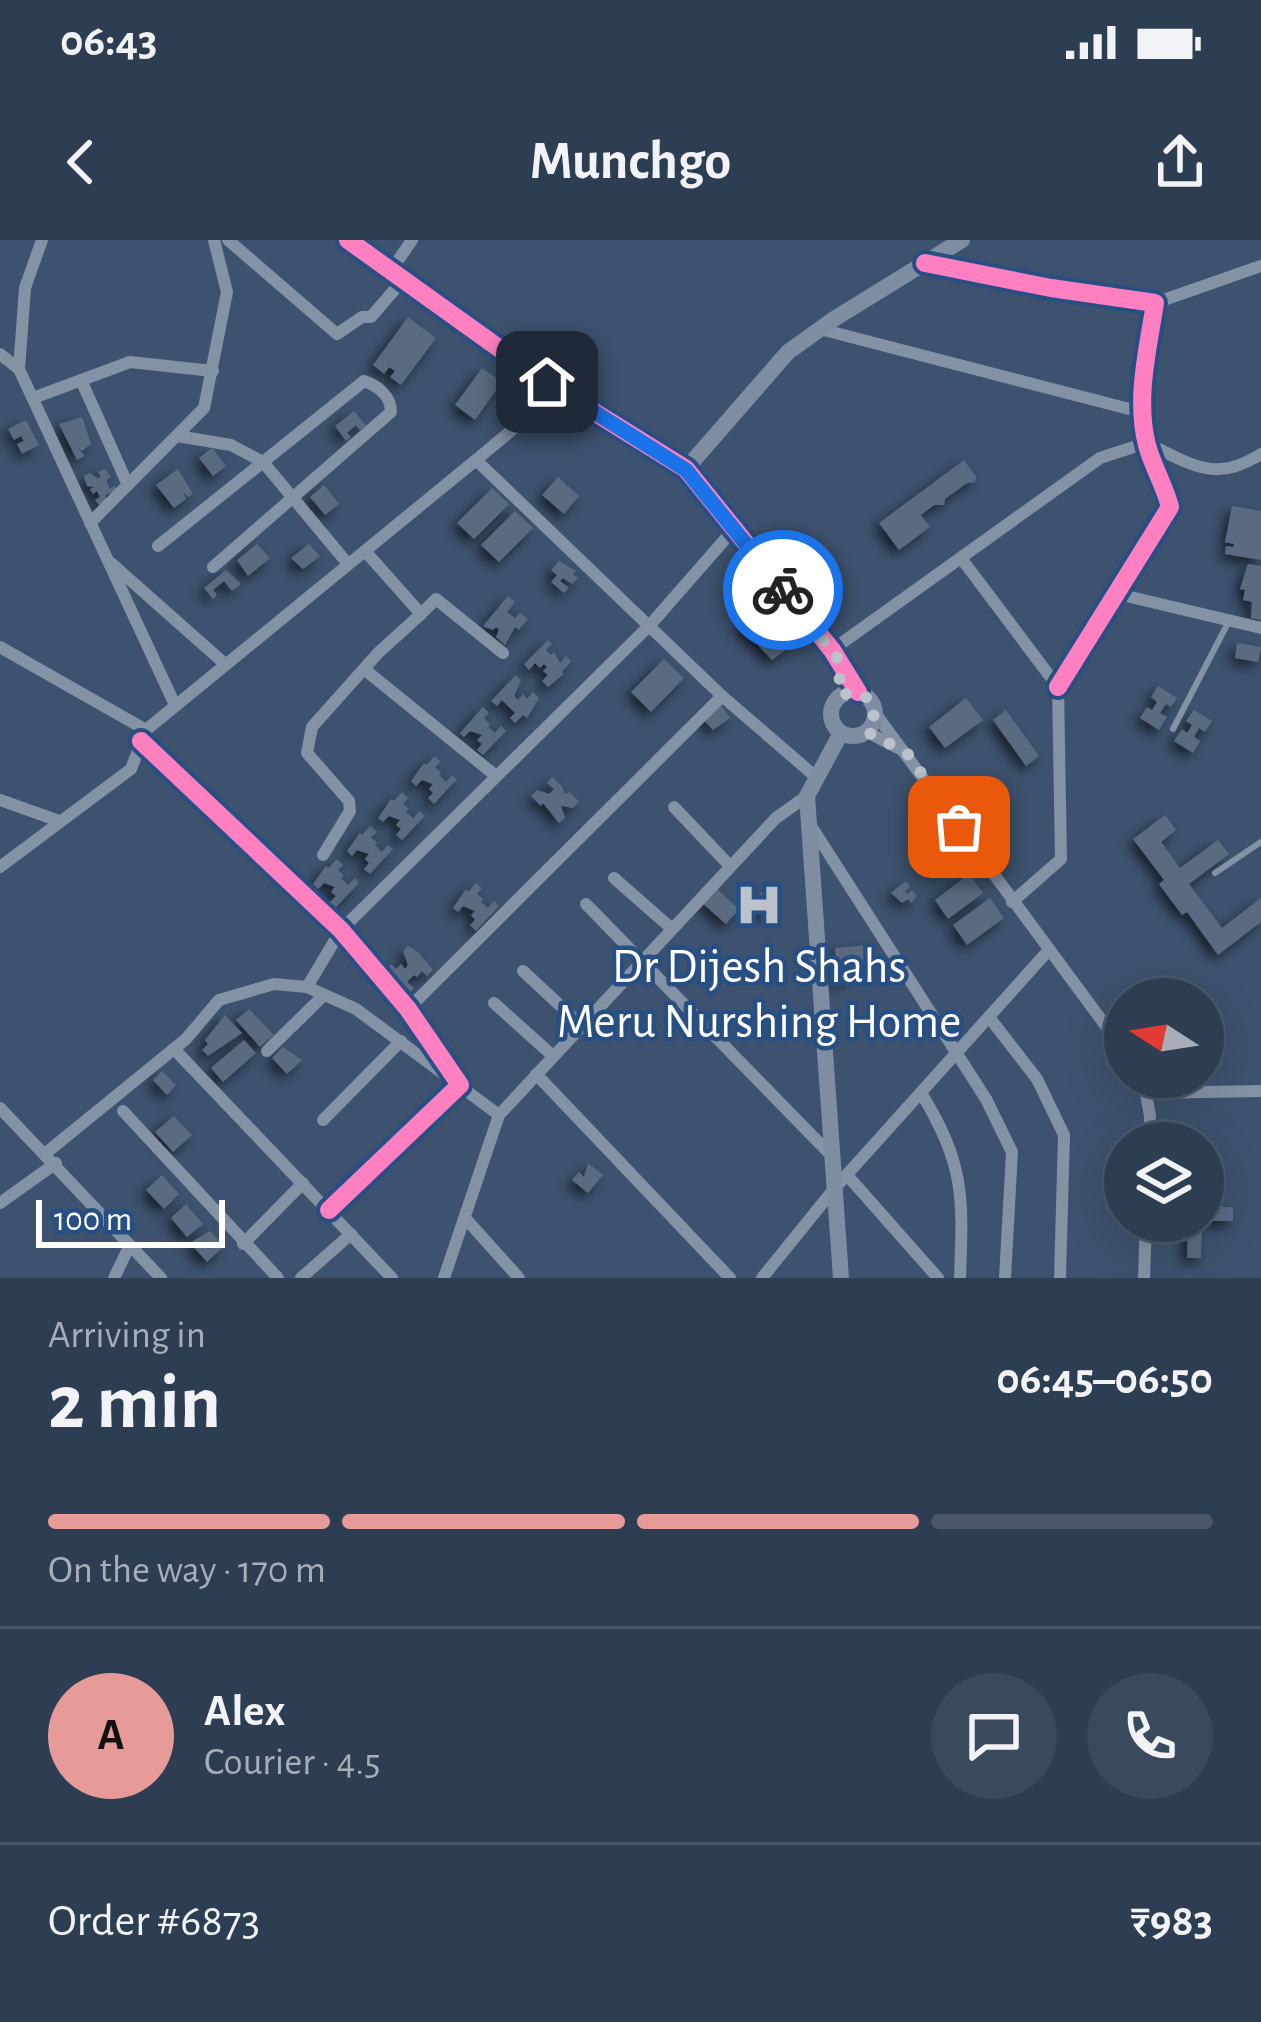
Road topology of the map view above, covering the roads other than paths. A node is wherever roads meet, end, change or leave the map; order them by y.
1 (42, 240) edge
2 (214, 240) edge
3 (228, 240) edge
4 (348, 240) edge
5 (412, 240) edge
6 (962, 240) edge
7 (925, 263) junction
8 (1261, 266) edge
9 (396, 276) junction
10 (1155, 303) junction
11 (820, 329) junction
12 (0, 354) edge
13 (19, 369) junction
14 (213, 371) junction
15 (81, 380) junction
16 (560, 390) junction
17 (33, 398) junction
18 (1141, 412) junction
19 (177, 436) junction
20 (1146, 443) junction
21 (1261, 454) edge
22 (476, 460) junction
23 (263, 462) junction
24 (686, 470) junction
25 (128, 484) junction
26 (294, 498) junction
27 (90, 524) junction
28 (734, 530) junction
29 (158, 546) dead end
30 (365, 551) junction
31 (105, 558) junction
32 (961, 558) junction
33 (348, 564) junction
34 (214, 567) dead end
35 (1118, 594) junction
36 (421, 614) junction
37 (1229, 621) junction
38 (651, 624) junction
39 (1261, 628) edge
40 (0, 647) edge
41 (502, 653) dead end
42 (835, 655) junction
43 (225, 664) junction
44 (364, 669) junction
45 (1058, 687) junction
46 (850, 694) junction
47 (722, 696) junction
48 (175, 705) junction
49 (875, 712) junction
50 (836, 726) junction
51 (1173, 729) dead end
52 (867, 732) junction
53 (143, 736) junction
54 (907, 753) junction
55 (819, 772) junction
56 (496, 776) junction
57 (807, 796) junction
58 (0, 800) edge
59 (674, 807) dead end
60 (59, 821) junction
61 (808, 822) junction
62 (1261, 842) edge
63 (323, 855) dead end
64 (730, 866) junction
65 (0, 867) edge
66 (1214, 872) dead end
67 (614, 878) dead end
68 (1012, 902) junction
69 (586, 904) dead end
70 (671, 928) junction
71 (341, 930) junction
72 (1048, 951) junction
73 (640, 961) junction
74 (523, 971) dead end
75 (307, 987) junction
76 (324, 995) junction
77 (494, 1003) dead end
78 (408, 1009) junction
79 (989, 1017) junction
80 (580, 1024) junction
81 (1104, 1024) edge
82 (400, 1041) junction
83 (174, 1049) junction
84 (267, 1051) dead end
85 (957, 1053) junction
86 (553, 1056) junction
87 (536, 1074) junction
88 (460, 1085) junction
89 (1261, 1091) edge
90 (1224, 1092) edge
91 (921, 1093) junction
92 (0, 1108) edge
93 (123, 1111) dead end
94 (499, 1115) junction
95 (323, 1120) dead end
96 (831, 1155) junction
97 (51, 1158) junction
98 (840, 1182) junction
99 (303, 1183) junction
100 (0, 1203) edge
101 (329, 1210) junction
102 (466, 1219) junction
103 (351, 1234) junction
104 (1145, 1242) edge
105 (243, 1244) junction
106 (129, 1246) junction
107 (269, 1275) edge
108 (113, 1278) edge
109 (161, 1278) edge
110 (301, 1278) edge
111 (392, 1278) edge
112 (444, 1278) edge
113 (519, 1278) edge
114 (730, 1278) edge
115 (762, 1278) edge
116 (841, 1278) edge
117 (938, 1278) edge
118 (960, 1278) edge
119 (1005, 1278) edge
120 (1060, 1278) edge
121 (1144, 1278) edge

1 - 13 street
2 - 14 street
3 - 9 street
4 - 9 street
5 - 9 street
6 - 7 street
7 - 10 street
7 - 11 street
8 - 10 street
9 - 16 street
10 - 18 street
11 - 18 street
11 - 24 street
12 - 13 street
13 - 17 street
14 - 15 street
14 - 19 street
15 - 17 street
15 - 25 street
16 - 22 street
16 - 24 street
17 - 27 street
18 - 20 street
19 - 23 street
19 - 25 street
20 - 21 street
20 - 32 street
20 - 35 street
22 - 30 street
22 - 38 street
23 - 26 street
23 - 26 street
23 - 29 street
24 - 28 street
25 - 27 street
26 - 33 street
26 - 34 street
27 - 31 street
28 - 38 street
28 - 42 street
30 - 33 street
30 - 36 street
31 - 43 street
31 - 48 street
32 - 42 street
32 - 45 street
33 - 43 street
35 - 37 street
35 - 45 street
36 - 41 street
36 - 44 street
37 - 39 street
37 - 51 lane
38 - 47 street
38 - 56 street
40 - 53 street
42 - 46 street
43 - 48 street
44 - 56 street
44 - 63 street
45 - 68 street
46 - 49 street
46 - 50 street
47 - 55 street
47 - 78 street
48 - 53 street
49 - 52 street
49 - 54 street
50 - 52 street
50 - 55 street
52 - 54 street
53 - 60 street
53 - 71 street
54 - 68 street
55 - 57 street
56 - 71 street
57 - 61 street
57 - 64 street
58 - 60 street
59 - 64 street
60 - 65 street
61 - 85 street
61 - 96 street
62 - 66 lane
64 - 70 street
67 - 70 street
68 - 72 street
69 - 73 street
70 - 73 street
71 - 75 street
71 - 78 street
72 - 79 street
72 - 81 street
73 - 80 street
73 - 96 street
74 - 80 street
75 - 76 street
75 - 83 street
76 - 82 street
76 - 84 street
77 - 86 street
78 - 88 street
79 - 85 street
79 - 120 street
80 - 86 street
82 - 88 street
82 - 95 street
83 - 97 street
83 - 99 street
85 - 91 street
85 - 119 street
86 - 87 street
87 - 94 street
87 - 114 street
88 - 94 street
88 - 101 street
89 - 90 street
91 - 98 street
91 - 118 street
92 - 97 street
93 - 105 street
94 - 102 street
96 - 98 street
97 - 100 street
97 - 106 street
98 - 115 street
98 - 116 street
98 - 117 street
99 - 101 street
99 - 105 street
101 - 103 street
102 - 112 street
102 - 113 street
103 - 110 street
103 - 111 street
104 - 121 street
105 - 107 street
106 - 108 street
106 - 109 street

